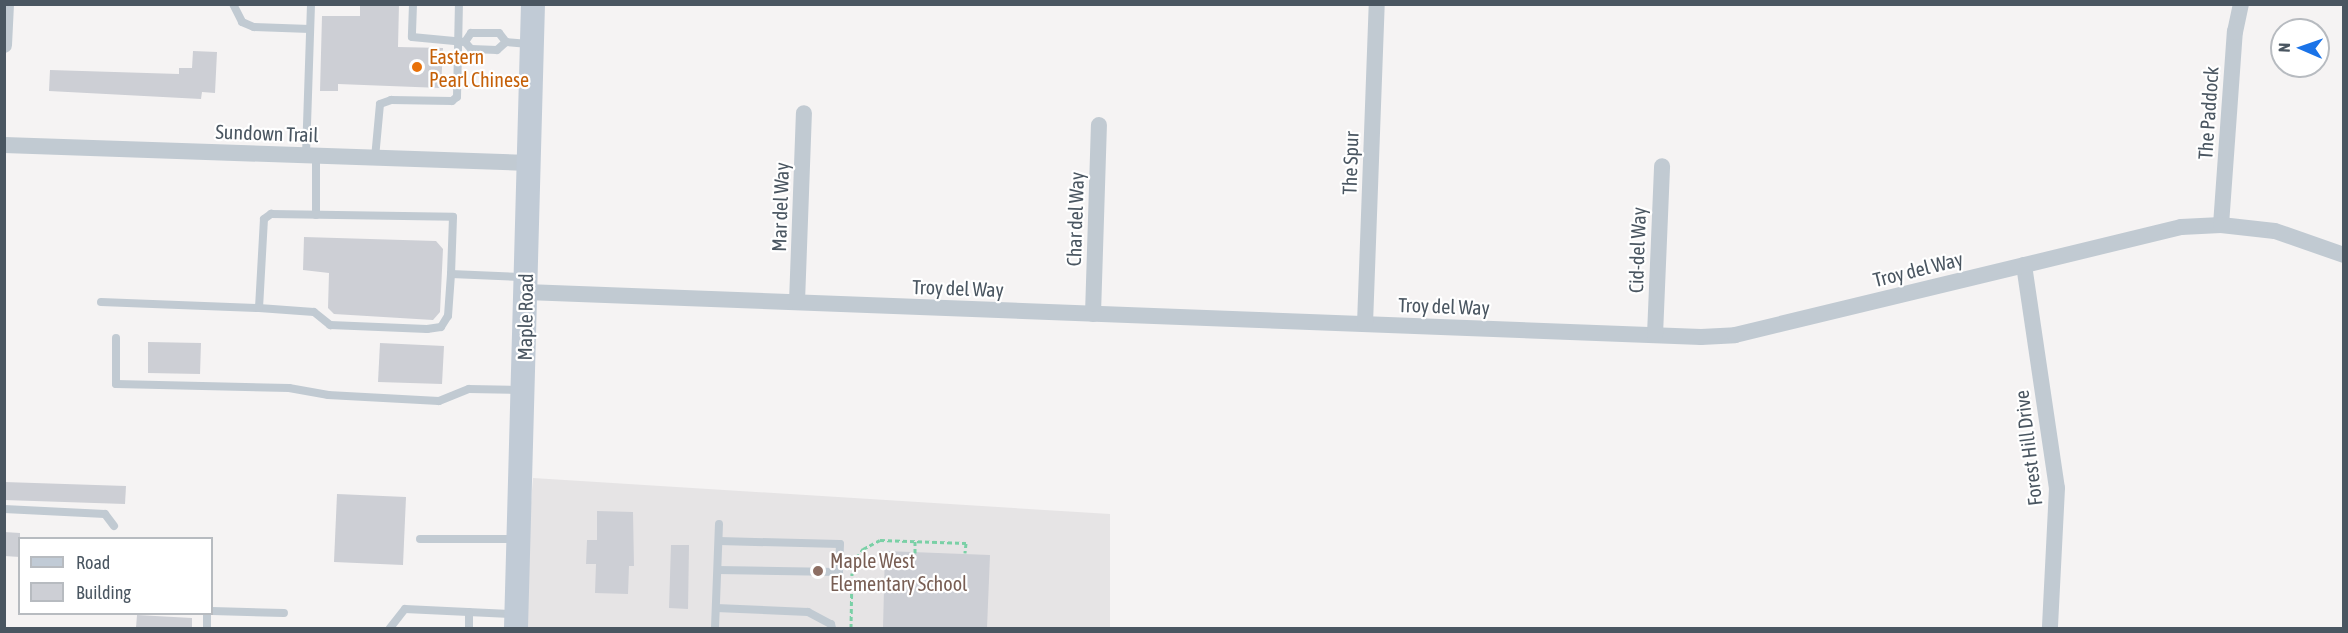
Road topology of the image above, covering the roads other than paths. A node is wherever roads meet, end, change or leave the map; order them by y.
1 (6, 4) edge
2 (233, 4) edge
3 (311, 4) edge
4 (413, 4) edge
5 (459, 4) edge
6 (532, 4) edge
7 (1377, 4) edge
8 (2241, 4) edge
9 (310, 29) junction
10 (461, 41) junction
11 (506, 42) junction
12 (532, 44) junction
13 (4, 45) edge
14 (804, 113) dead end
15 (1099, 125) dead end
16 (4, 145) edge
17 (311, 156) junction
18 (375, 158) junction
19 (529, 163) junction
20 (1662, 166) dead end
21 (316, 215) junction
22 (2221, 225) junction
23 (2343, 255) edge
24 (2024, 265) junction
25 (451, 274) junction
26 (526, 285) junction
27 (101, 302) dead end
28 (798, 302) junction
29 (259, 308) junction
30 (1093, 314) junction
31 (1365, 324) junction
32 (1655, 335) junction
33 (116, 338) dead end
34 (523, 390) junction
35 (4, 509) edge
36 (719, 524) dead end
37 (114, 526) dead end
38 (420, 538) dead end
39 (519, 538) junction
40 (718, 541) junction
41 (718, 570) junction
42 (716, 608) junction
43 (213, 611) edge
44 (469, 612) junction
45 (284, 613) dead end
46 (516, 621) edge
47 (390, 628) edge
48 (469, 628) edge
49 (715, 628) edge
50 (832, 628) edge
51 (2050, 628) edge

1 - 13 street
2 - 9 lane
3 - 9 lane
4 - 10 lane
5 - 10 lane
6 - 12 main road, Maple Road
7 - 31 street, The Spur
8 - 22 street, The Paddock
9 - 17 lane
10 - 11 lane
10 - 11 lane
10 - 18 lane
11 - 12 lane
12 - 19 main road, Maple Road
14 - 28 street, Mar del Way
15 - 30 street, Char del Way
16 - 17 street, Sundown Trail
17 - 18 street, Sundown Trail
17 - 21 lane
18 - 19 street, Sundown Trail
19 - 26 main road, Maple Road
20 - 32 street, Cid-del Way
21 - 25 lane
21 - 29 lane
22 - 23 street, Troy del Way
22 - 24 street, Troy del Way
24 - 32 street, Troy del Way
24 - 51 street, Forest Hill Drive
25 - 26 lane
25 - 29 lane
26 - 28 street, Troy del Way
26 - 34 main road, Maple Road
27 - 29 lane
28 - 30 street, Troy del Way
30 - 31 street, Troy del Way
31 - 32 street, Troy del Way
33 - 34 lane
34 - 39 main road, Maple Road
35 - 37 lane
36 - 40 lane
38 - 39 lane
39 - 46 main road, Maple Road
40 - 41 lane
40 - 41 lane
41 - 42 lane
42 - 49 lane
42 - 50 lane
43 - 45 lane
44 - 46 lane
44 - 47 lane
44 - 48 lane

